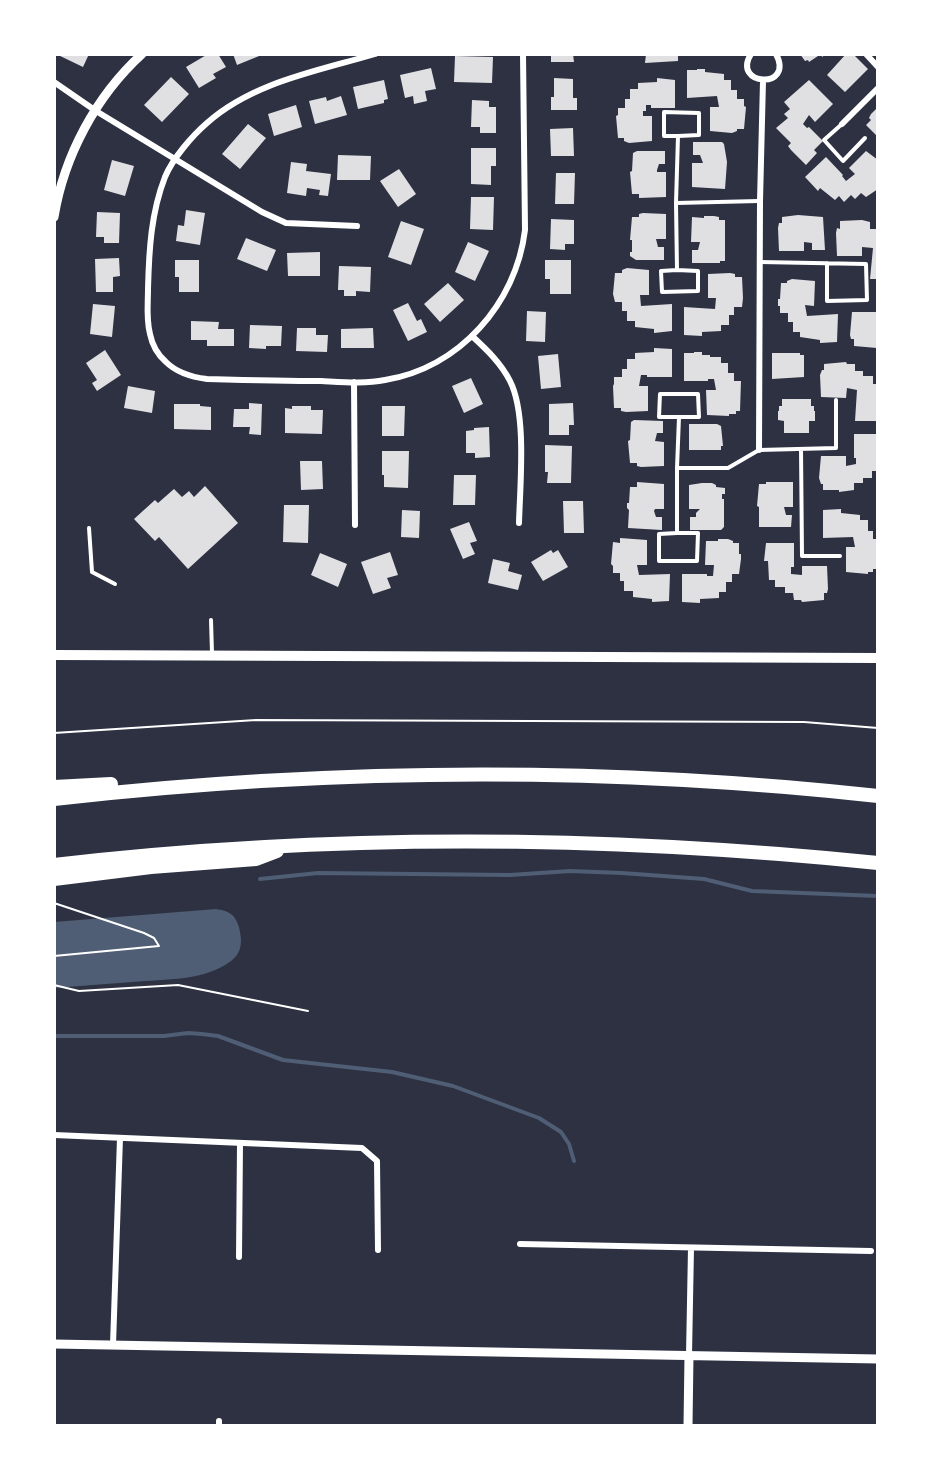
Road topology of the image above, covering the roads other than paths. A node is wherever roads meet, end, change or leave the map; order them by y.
1 (142, 54) edge
2 (375, 54) edge
3 (524, 54) edge
4 (751, 54) edge
5 (776, 54) edge
6 (866, 54) edge
7 (878, 67) edge
8 (763, 81) junction
9 (54, 82) edge
10 (878, 88) edge
11 (96, 111) junction
12 (842, 124) joint
13 (678, 136) junction
14 (865, 138) dead end
15 (176, 159) junction
16 (760, 201) junction
17 (676, 203) junction
18 (54, 217) edge
19 (357, 226) dead end
20 (760, 262) junction
21 (827, 263) junction
22 (677, 270) junction
23 (472, 336) junction
24 (354, 382) junction
25 (836, 400) dead end
26 (679, 417) junction
27 (801, 449) junction
28 (759, 450) junction
29 (677, 468) junction
30 (519, 523) dead end
31 (355, 525) dead end
32 (89, 528) dead end
33 (677, 533) junction
34 (840, 556) dead end
35 (115, 584) dead end
36 (211, 620) dead end
37 (212, 654) junction
38 (54, 655) edge
39 (878, 658) edge
40 (189, 786) junction
41 (54, 787) edge
42 (878, 796) edge
43 (54, 799) edge
44 (292, 845) junction
45 (878, 863) edge
46 (54, 865) edge
47 (54, 879) edge
48 (54, 1135) edge
49 (120, 1138) junction
50 (240, 1144) junction
51 (520, 1244) dead end
52 (691, 1248) junction
53 (378, 1250) dead end
54 (871, 1251) dead end
55 (239, 1257) dead end
56 (54, 1344) edge
57 (113, 1345) junction
58 (689, 1355) junction
59 (878, 1359) edge
60 (688, 1426) edge

1 - 11 street
2 - 15 street
3 - 23 street
4 - 8 street
5 - 8 street
6 - 7 street
8 - 16 street
9 - 11 street
10 - 12 street
11 - 15 street
11 - 18 street
12 - 14 lane
13 - 13 lane
13 - 17 lane
15 - 19 street
15 - 24 street
16 - 17 lane
16 - 20 street
17 - 22 lane
20 - 21 lane
20 - 28 street
21 - 21 lane
22 - 22 lane
23 - 24 street
23 - 30 street
24 - 31 street
25 - 27 lane
26 - 26 lane
26 - 29 lane
27 - 28 lane
27 - 34 lane
28 - 29 lane
29 - 33 lane
32 - 35 lane
33 - 33 lane
36 - 37 lane
37 - 38 main road
37 - 39 main road
40 - 41 highway
40 - 42 highway
40 - 43 highway
44 - 45 highway
44 - 46 highway
44 - 47 highway
48 - 49 street
49 - 50 street
49 - 57 street
50 - 53 street
50 - 55 street
51 - 52 street
52 - 54 street
52 - 58 street
56 - 57 street
57 - 58 street
58 - 59 street
58 - 60 street

